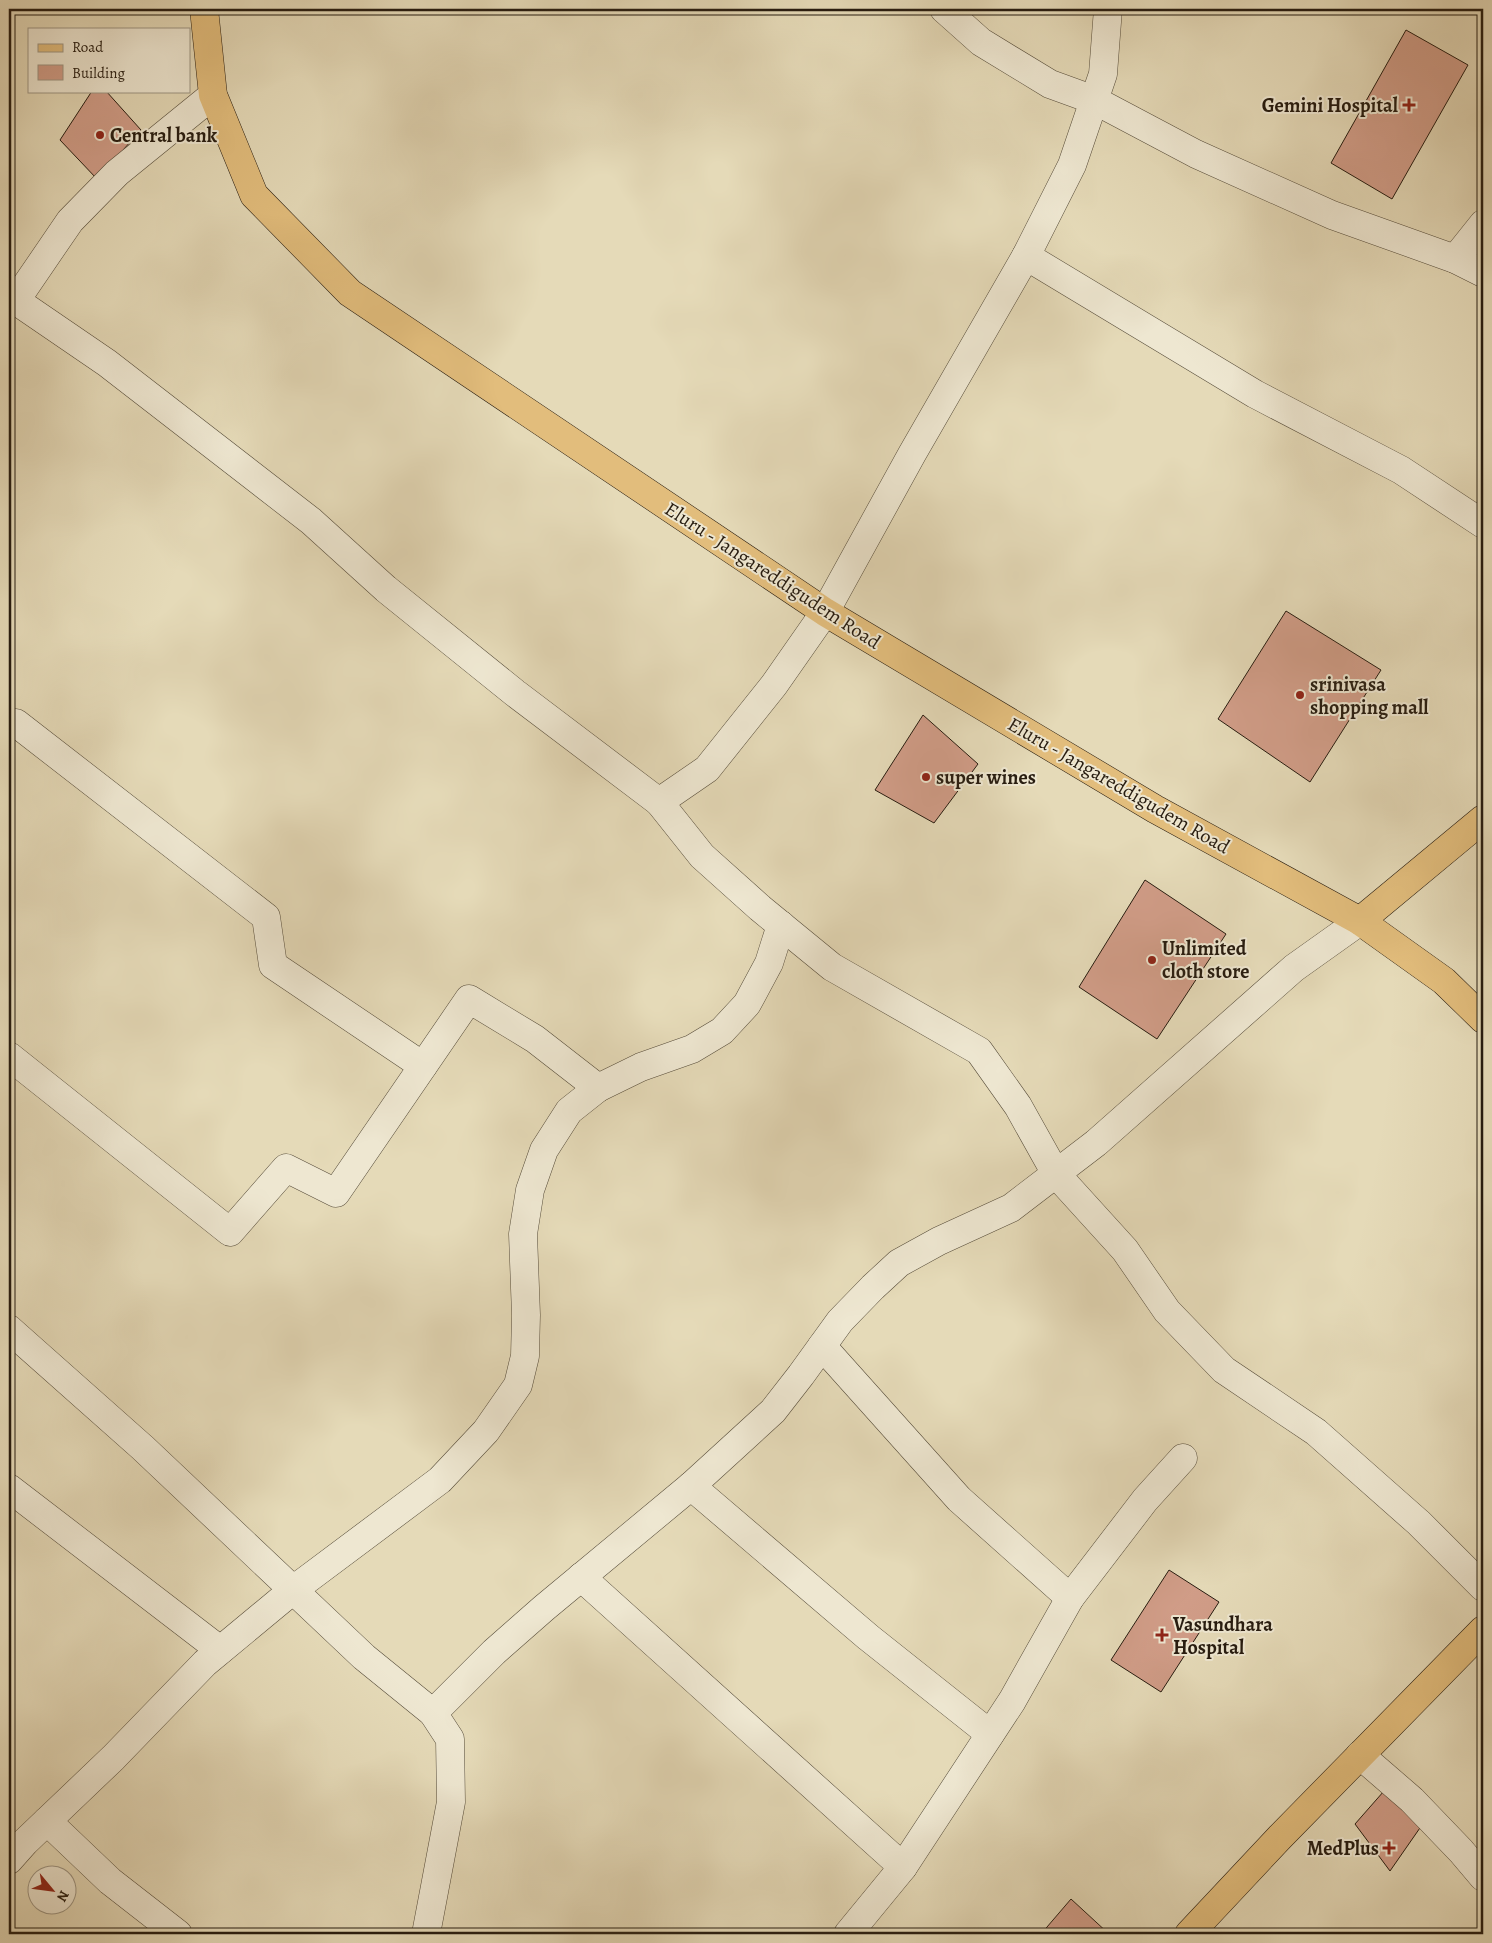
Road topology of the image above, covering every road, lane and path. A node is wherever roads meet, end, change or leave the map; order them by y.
1 (204, 9) edge
2 (944, 9) edge
3 (1108, 9) edge
4 (213, 95) junction
5 (1094, 100) junction
6 (1483, 224) edge
7 (1026, 256) junction
8 (1455, 259) junction
9 (1483, 273) edge
10 (12, 298) edge
11 (1483, 524) edge
12 (825, 612) junction
13 (16, 723) dead end
14 (659, 802) junction
15 (1483, 819) edge
16 (1360, 921) junction
17 (781, 925) junction
18 (1483, 1019) edge
19 (9, 1056) edge
20 (422, 1066) junction
21 (598, 1088) junction
22 (1056, 1174) junction
23 (9, 1328) edge
24 (822, 1346) junction
25 (1183, 1458) dead end
26 (691, 1486) junction
27 (9, 1488) edge
28 (581, 1577) junction
29 (1483, 1587) edge
30 (293, 1590) junction
31 (1070, 1598) junction
32 (1483, 1630) edge
33 (220, 1650) junction
34 (433, 1714) junction
35 (990, 1734) junction
36 (1360, 1755) junction
37 (47, 1821) junction
38 (11, 1853) edge
39 (903, 1867) junction
40 (1483, 1877) edge
41 (178, 1934) edge
42 (426, 1934) edge
43 (848, 1934) edge
44 (1189, 1934) edge

1 - 4 main road, Eluru - Jangareddigudem Road
2 - 5 street
3 - 5 street
4 - 10 street
4 - 12 main road, Eluru - Jangareddigudem Road
5 - 7 street
5 - 8 street
6 - 8 street
7 - 11 street
7 - 12 street
8 - 9 street
10 - 14 street
12 - 14 street
12 - 16 main road, Eluru - Jangareddigudem Road
13 - 20 street
14 - 17 street
15 - 16 main road
16 - 18 main road, Eluru - Jangareddigudem Road
16 - 22 street
17 - 21 street
17 - 22 street
19 - 20 street
20 - 21 street
21 - 30 street
22 - 24 street
22 - 29 street
23 - 30 street
24 - 26 street
24 - 31 street
25 - 31 street
26 - 28 street
26 - 35 street
27 - 33 street
28 - 34 street
28 - 39 street
30 - 33 street
30 - 34 street
31 - 35 street
32 - 36 main road
33 - 37 street
34 - 42 street
35 - 39 street
36 - 40 street
36 - 44 main road
37 - 38 street
37 - 41 street
39 - 43 street

